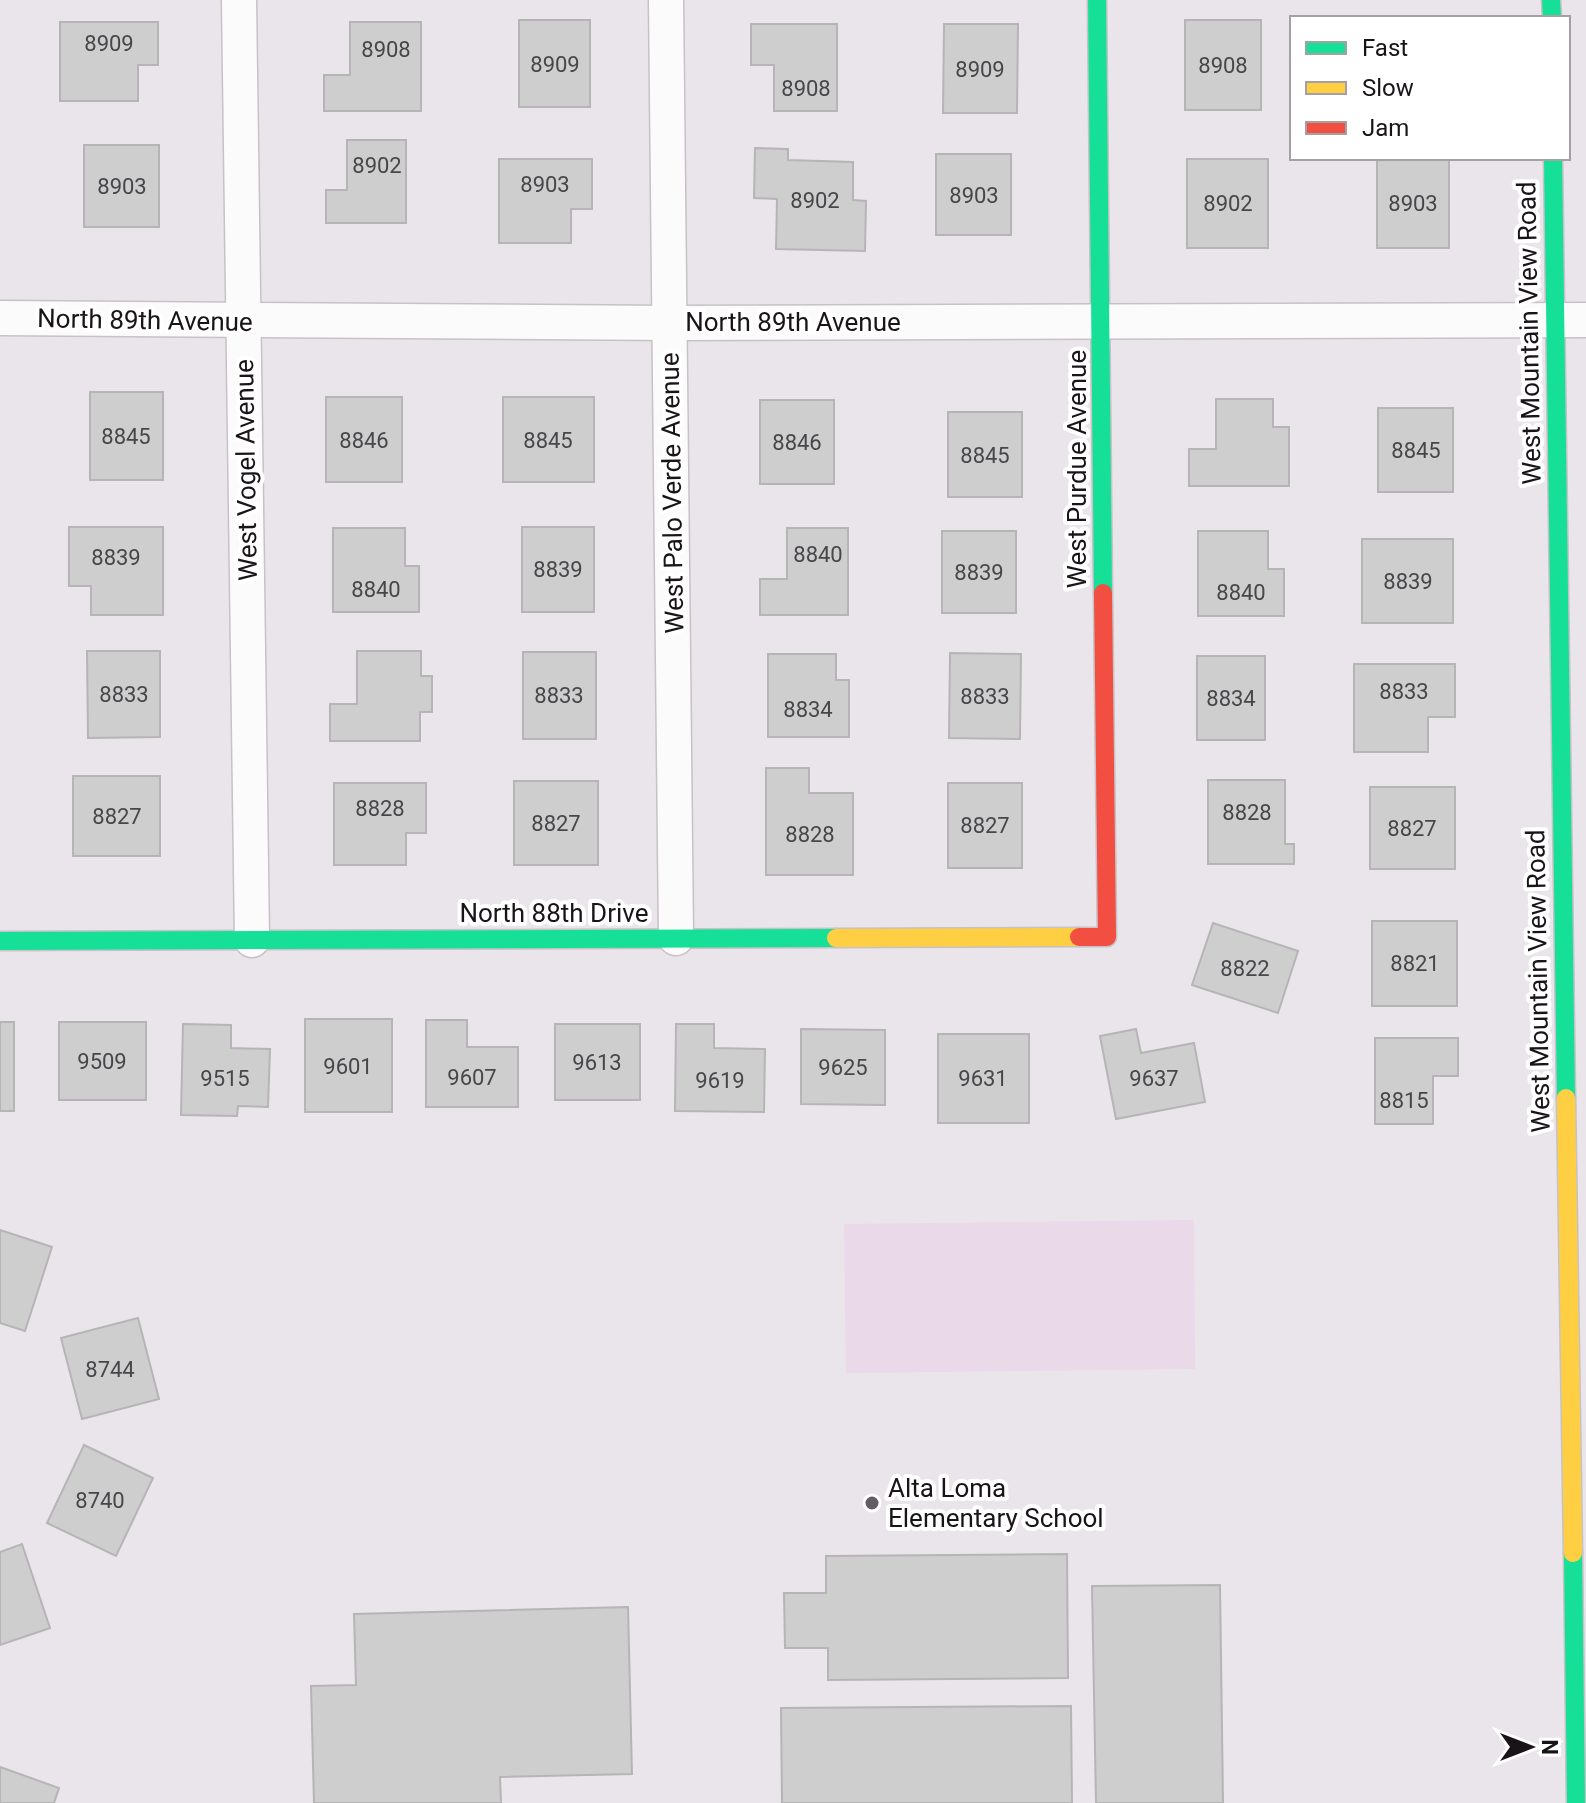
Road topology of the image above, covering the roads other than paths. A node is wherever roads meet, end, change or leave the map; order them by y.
1 (239, 0) edge
2 (666, 0) edge
3 (1097, 0) edge
4 (1553, 160) edge
5 (0, 318) edge
6 (1102, 319) junction
7 (1570, 320) edge
8 (244, 321) junction
9 (670, 323) junction
10 (1107, 937) joint
11 (676, 938) junction
12 (252, 940) junction
13 (0, 941) edge
14 (1576, 1803) edge

1 - 8 street, West Vogel Avenue
2 - 9 street, West Palo Verde Avenue
3 - 6 street, West Purdue Avenue
4 - 7 street, West Mountain View Road
5 - 8 street, North 89th Avenue
6 - 7 street, North 89th Avenue
6 - 9 street, North 89th Avenue
6 - 10 street, West Purdue Avenue
7 - 14 street, West Mountain View Road
8 - 9 street, North 89th Avenue
8 - 12 street, West Vogel Avenue
9 - 11 street, West Palo Verde Avenue
10 - 11 street, North 88th Drive
11 - 12 street, North 88th Drive
12 - 13 street, North 88th Drive

